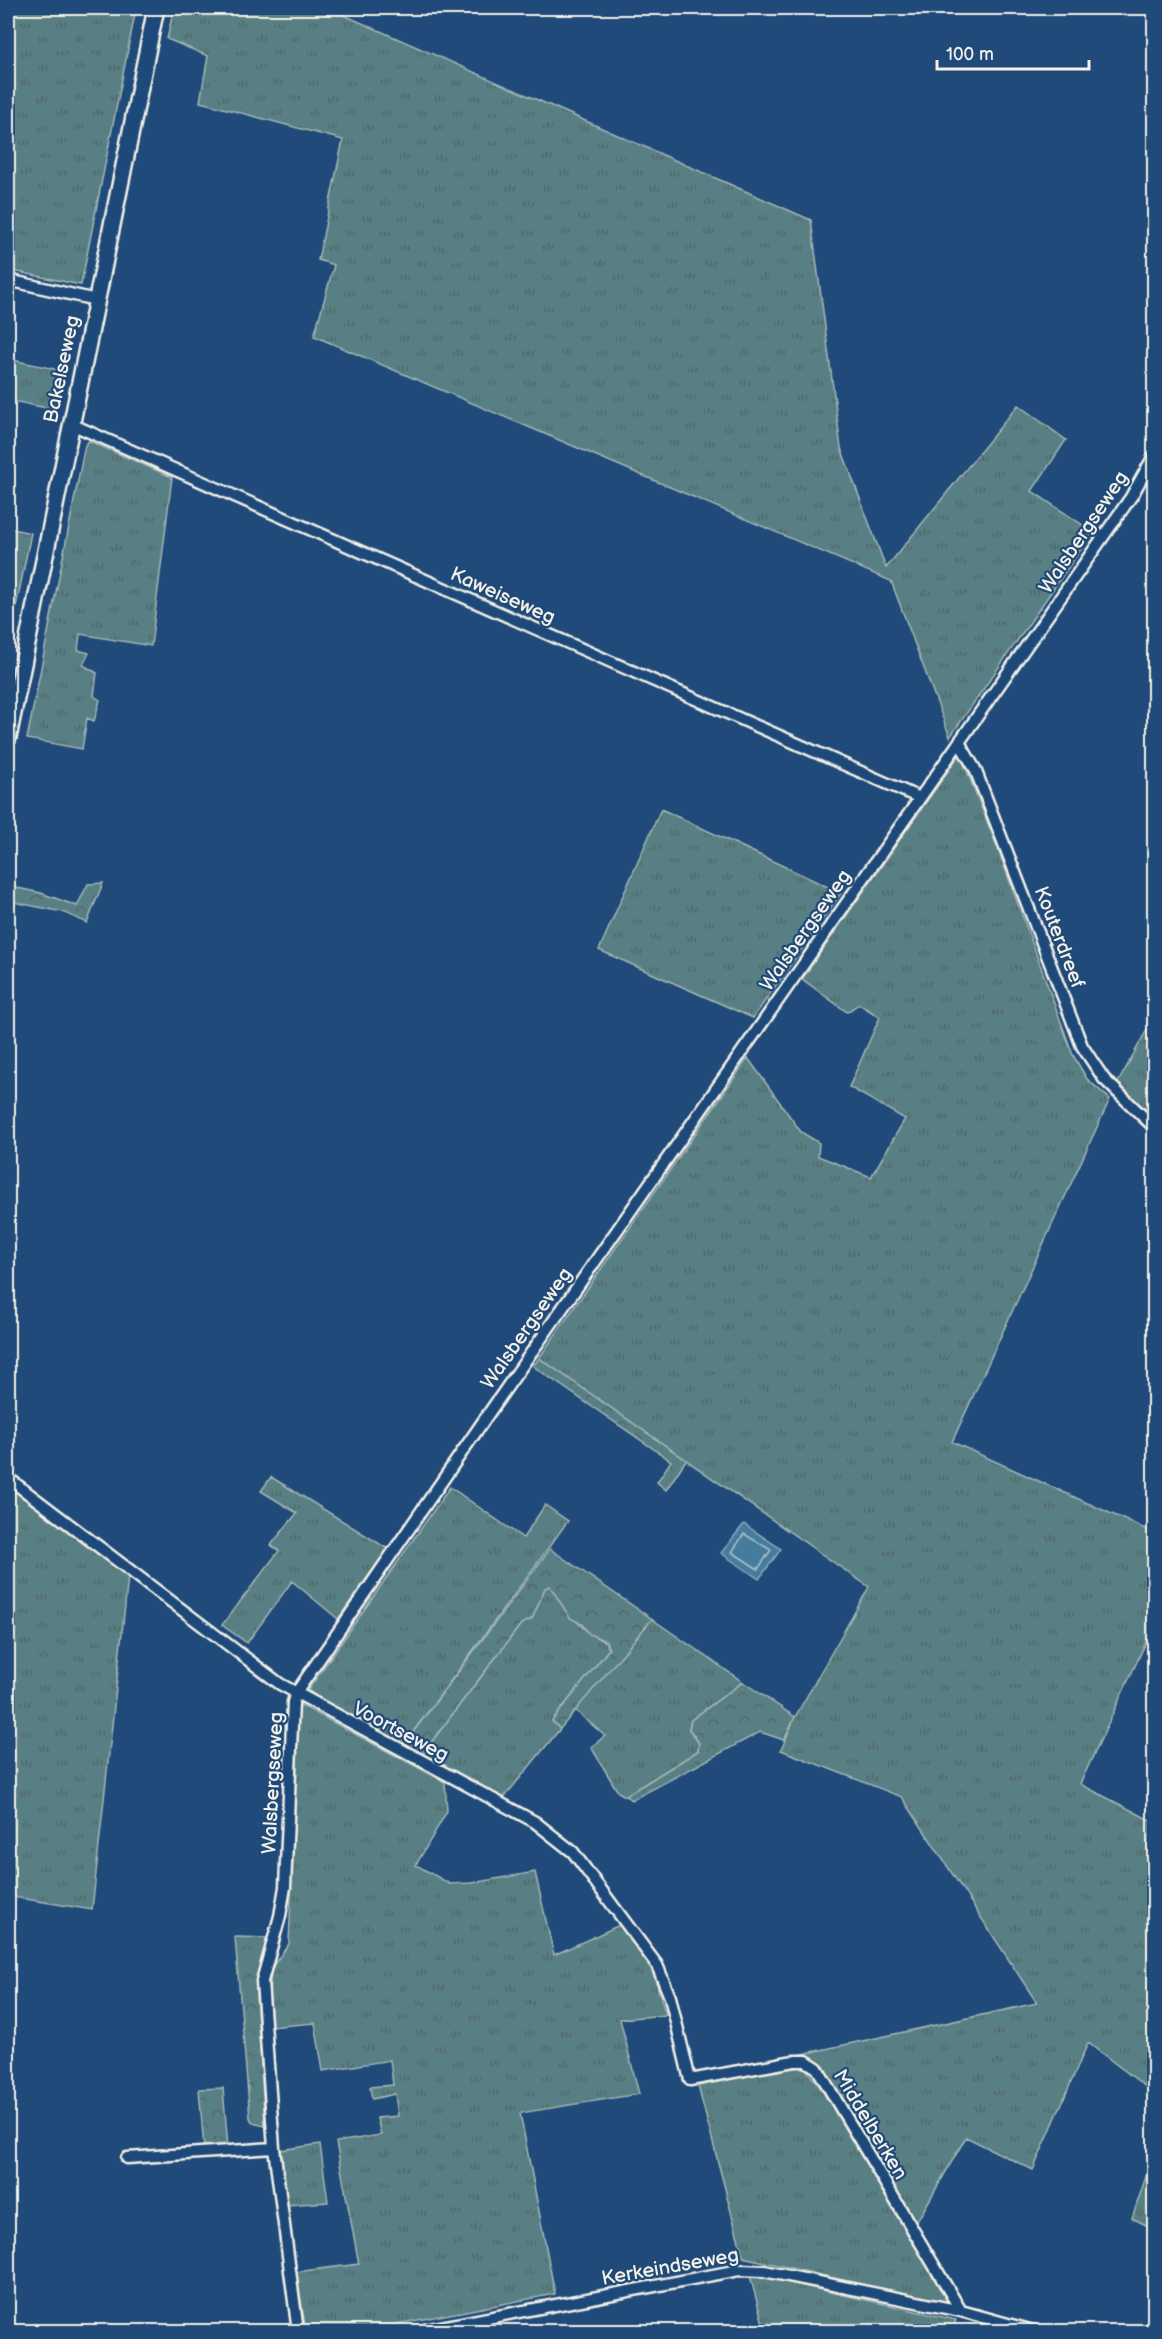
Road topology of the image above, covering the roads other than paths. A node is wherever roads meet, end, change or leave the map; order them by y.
1 (156, 8) edge
2 (8, 280) edge
3 (96, 300) junction
4 (71, 424) junction
5 (1155, 456) edge
6 (8, 738) edge
7 (959, 742) junction
8 (920, 798) junction
9 (1155, 1127) edge
10 (8, 1478) edge
11 (296, 1693) junction
12 (690, 2080) joint
13 (274, 2148) junction
14 (127, 2158) dead end
15 (961, 2311) junction
16 (298, 2331) edge
17 (414, 2331) edge
18 (1037, 2331) edge

1 - 3 main road, Bakelseweg
2 - 3 street
3 - 4 main road, Bakelseweg
4 - 6 main road, Bakelseweg
4 - 8 street, Kaweiseweg
5 - 7 street, Walsbergseweg
7 - 8 street, Walsbergseweg
7 - 9 street, Kouterdreef
8 - 11 street, Walsbergseweg
10 - 11 street, Voortseweg
11 - 12 street, Voortseweg
11 - 13 street, Walsbergseweg
12 - 15 street, Middelberken
13 - 14 street
13 - 16 street, Walsbergseweg
15 - 17 street, Kerkeindseweg
15 - 18 street, Kerkeindseweg

